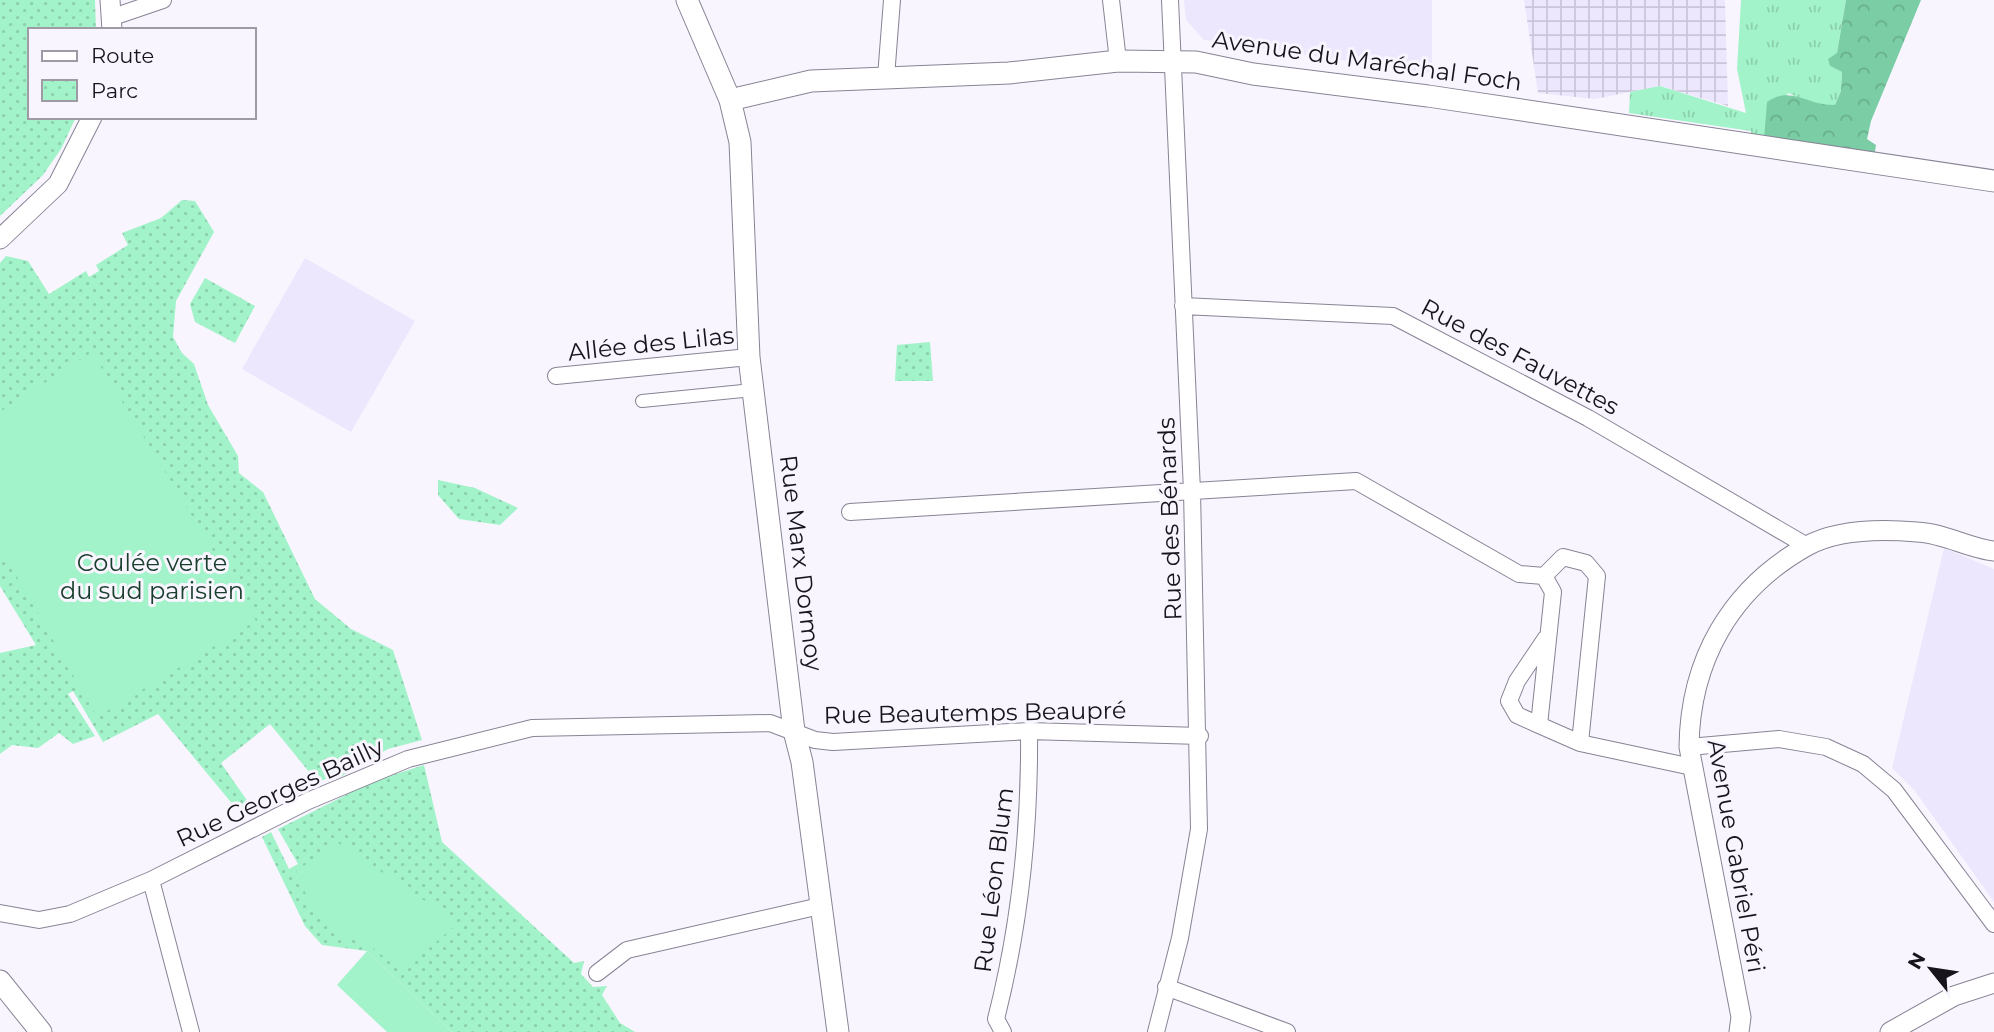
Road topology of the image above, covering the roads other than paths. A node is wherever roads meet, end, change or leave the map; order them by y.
1 (163, 0) edge
2 (687, 0) edge
3 (892, 0) edge
4 (1111, 0) edge
5 (1170, 0) edge
6 (111, 16) edge
7 (1118, 61) junction
8 (1173, 62) junction
9 (886, 77) junction
10 (730, 100) junction
11 (91, 119) edge
12 (1994, 181) edge
13 (0, 239) edge
14 (1182, 306) junction
15 (750, 357) junction
16 (556, 376) dead end
17 (753, 390) junction
18 (642, 401) dead end
19 (1192, 491) junction
20 (850, 512) dead end
21 (1807, 546) junction
22 (1994, 551) edge
23 (1544, 576) junction
24 (1549, 634) junction
25 (1539, 725) junction
26 (794, 731) junction
27 (1029, 731) junction
28 (1200, 736) junction
29 (1580, 743) junction
30 (1690, 757) junction
31 (151, 880) junction
32 (820, 906) junction
33 (0, 914) edge
34 (1994, 924) edge
35 (597, 973) dead end
36 (0, 981) edge
37 (1994, 983) edge
38 (1166, 988) junction
39 (41, 1032) edge
40 (191, 1032) edge
41 (838, 1032) edge
42 (1003, 1032) edge
43 (1156, 1032) edge
44 (1287, 1032) edge
45 (1739, 1032) edge
46 (1890, 1032) edge

1 - 6 street
2 - 10 main road, Rue Marx Dormoy
3 - 9 street
4 - 7 street
5 - 8 street, Rue des Bénards
7 - 8 main road, Avenue du Maréchal Foch
7 - 9 main road, Avenue du Maréchal Foch
8 - 12 main road, Avenue du Maréchal Foch
8 - 14 street, Rue des Bénards
9 - 10 main road, Avenue du Maréchal Foch
10 - 15 main road, Rue Marx Dormoy
11 - 13 street
14 - 19 street, Rue des Bénards
14 - 21 street, Rue des Fauvettes
15 - 16 street, Allée des Lilas
15 - 17 main road, Rue Marx Dormoy
17 - 18 street
17 - 26 main road, Rue Marx Dormoy
19 - 20 street
19 - 23 street
19 - 28 street, Rue des Bénards
21 - 22 street, Avenue Gabriel Péri
21 - 30 street, Avenue Gabriel Péri
23 - 24 street
23 - 29 street
24 - 25 street
24 - 25 street
25 - 29 street
26 - 27 street, Rue Beautemps Beaupré
26 - 31 street, Rue Georges Bailly
26 - 32 main road, Rue Marx Dormoy
27 - 28 street, Rue Beautemps Beaupré
27 - 42 street, Rue Léon Blum
28 - 38 street, Rue des Bénards
29 - 30 street
30 - 34 street
30 - 45 street, Avenue Gabriel Péri
31 - 33 street, Rue Georges Bailly
31 - 40 street
32 - 35 street
32 - 41 main road, Rue Marx Dormoy
36 - 39 main road
37 - 46 street
38 - 43 street, Rue des Bénards
38 - 44 street

